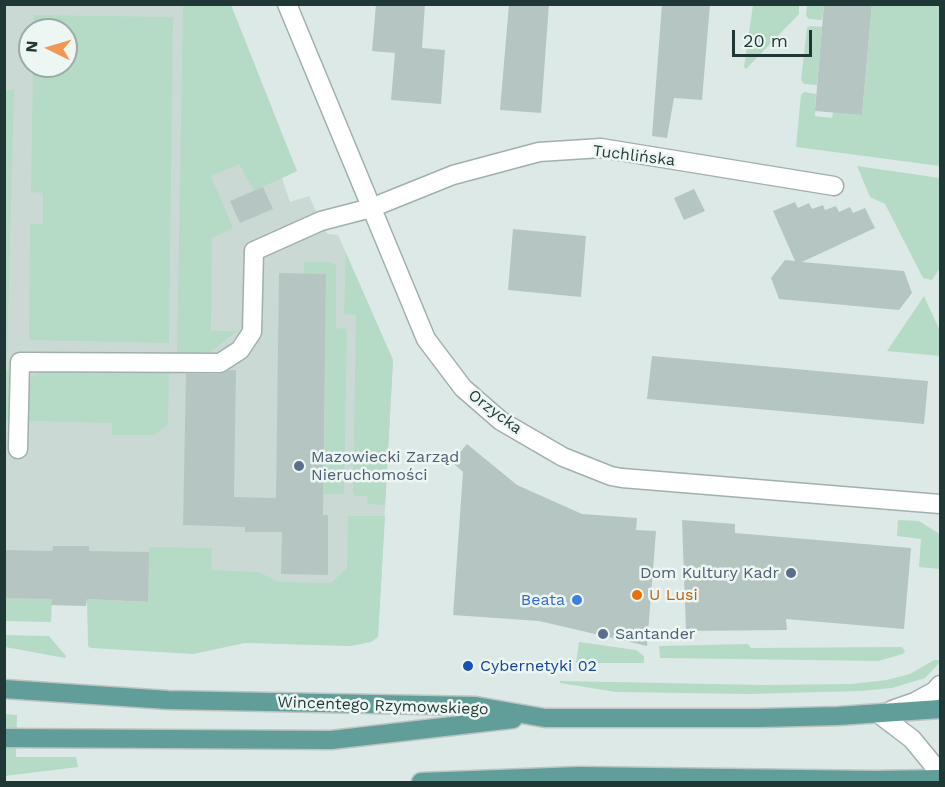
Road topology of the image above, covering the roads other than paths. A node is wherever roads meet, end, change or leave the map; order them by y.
1 (286, 4) edge
2 (834, 186) dead end
3 (371, 208) junction
4 (18, 449) dead end
5 (940, 504) edge
6 (940, 685) edge
7 (4, 690) edge
8 (940, 709) edge
9 (879, 714) junction
10 (545, 718) junction
11 (4, 738) edge
12 (940, 773) edge
13 (940, 778) edge
14 (876, 781) edge
15 (421, 783) edge

1 - 3 street, Orzycka
2 - 3 street, Tuchlińska
3 - 4 street, Tuchlińska
3 - 5 street, Orzycka
6 - 9 street
7 - 10 main road, Wincentego Rzymowskiego
8 - 9 main road, Wincentego Rzymowskiego
9 - 10 main road, Wincentego Rzymowskiego
9 - 12 street
10 - 11 main road
13 - 14 main road
14 - 15 main road

